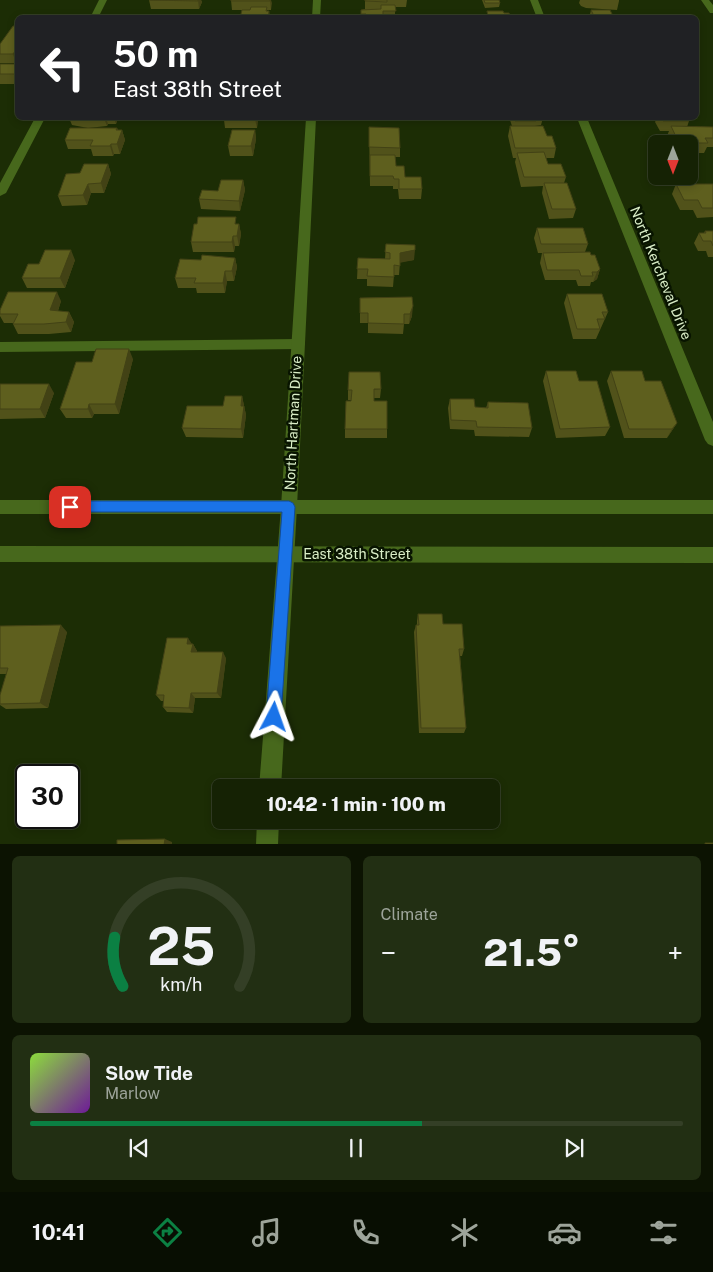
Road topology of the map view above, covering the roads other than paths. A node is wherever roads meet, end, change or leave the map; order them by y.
1 (103, 0) edge
2 (317, 0) edge
3 (534, 0) edge
4 (705, 0) edge
5 (713, 11) edge
6 (96, 15) edge
7 (316, 15) edge
8 (540, 15) edge
9 (39, 120) edge
10 (311, 120) edge
11 (583, 120) edge
12 (0, 193) edge
13 (298, 344) junction
14 (0, 347) edge
15 (713, 440) edge
16 (0, 507) edge
17 (289, 507) junction
18 (713, 507) edge
19 (0, 554) edge
20 (286, 554) junction
21 (713, 555) edge
22 (271, 779) edge
23 (268, 829) edge
24 (267, 844) edge

1 - 6 street
2 - 7 street
3 - 8 street
4 - 5 street
9 - 12 street
10 - 13 street, North Hartman Drive
11 - 15 street, North Kercheval Drive
13 - 14 street
13 - 17 street, North Hartman Drive
16 - 17 street
17 - 18 street
17 - 20 street, North Hartman Drive
19 - 20 street, East 38th Street
20 - 21 street, East 38th Street
20 - 22 street, North Hartman Drive
23 - 24 street

